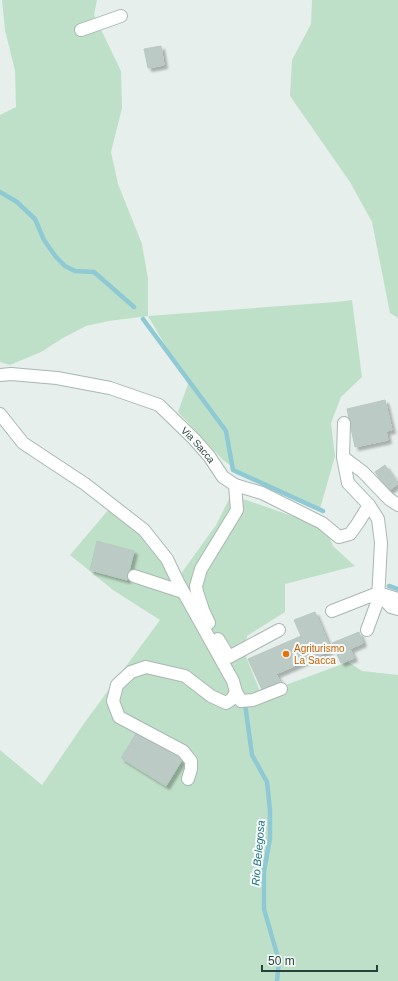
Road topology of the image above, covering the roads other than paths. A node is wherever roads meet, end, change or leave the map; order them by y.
1 (121, 16) dead end
2 (81, 30) dead end
3 (0, 375) edge
4 (0, 414) edge
5 (344, 423) dead end
6 (343, 457) junction
7 (236, 485) junction
8 (369, 505) junction
9 (398, 505) edge
10 (134, 576) dead end
11 (183, 592) junction
12 (378, 597) junction
13 (398, 599) edge
14 (398, 610) edge
15 (332, 611) dead end
16 (279, 630) dead end
17 (368, 630) dead end
18 (282, 689) dead end
19 (238, 697) junction
20 (188, 779) dead end

1 - 2 street
3 - 7 street, Via Sacca
4 - 11 street
5 - 6 street
6 - 8 street
6 - 9 street
7 - 8 street, Via Sacca
7 - 16 street
8 - 12 street
10 - 11 street
11 - 19 street
12 - 13 street
12 - 14 street
12 - 15 street
12 - 17 street
18 - 19 street
19 - 20 street

